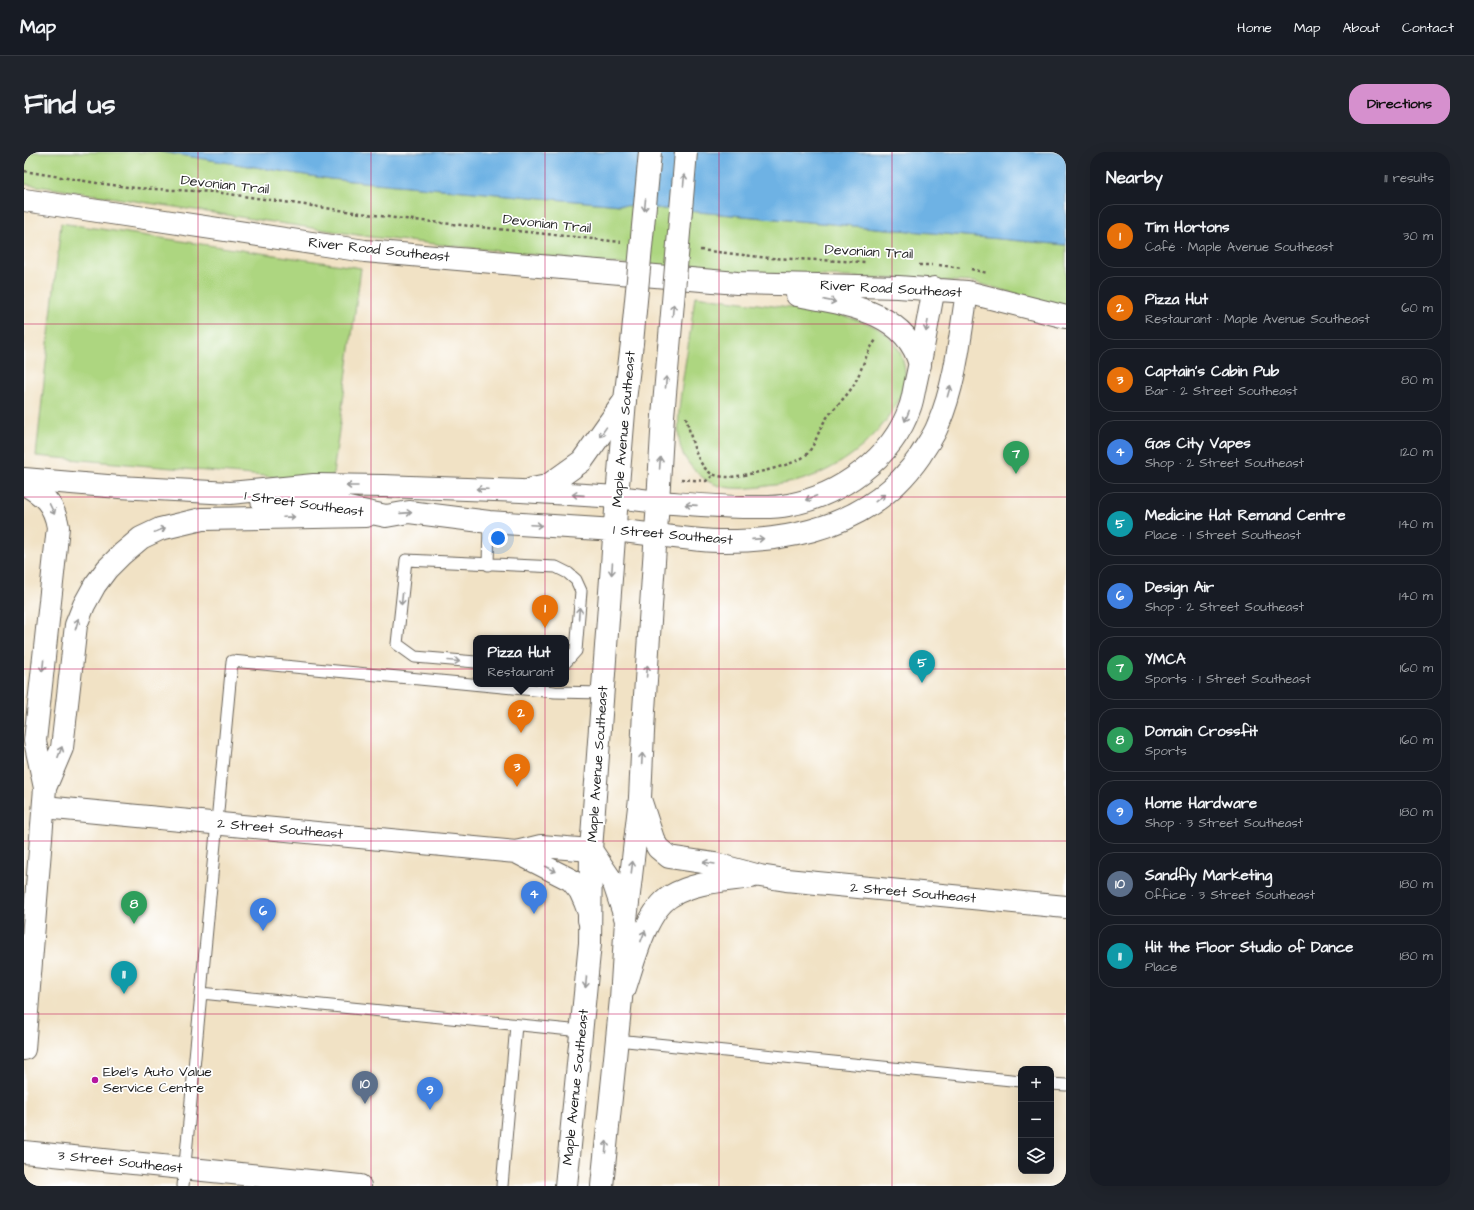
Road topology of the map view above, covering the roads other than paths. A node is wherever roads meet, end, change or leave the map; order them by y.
1 (650, 152) edge
2 (686, 152) edge
3 (24, 200) edge
4 (737, 283) junction
5 (934, 288) junction
6 (967, 292) junction
7 (1066, 317) edge
8 (920, 364) junction
9 (625, 400) junction
10 (24, 480) edge
11 (24, 484) edge
12 (521, 491) junction
13 (230, 493) junction
14 (617, 497) junction
15 (658, 502) junction
16 (386, 516) junction
17 (489, 522) junction
18 (615, 530) junction
19 (656, 535) junction
20 (488, 564) junction
21 (569, 659) edge
22 (473, 662) edge
23 (473, 684) edge
24 (503, 687) edge
25 (603, 693) junction
26 (44, 798) junction
27 (640, 798) junction
28 (217, 823) junction
29 (592, 850) junction
30 (516, 852) junction
31 (760, 876) junction
32 (1066, 907) edge
33 (626, 920) junction
34 (590, 943) junction
35 (201, 993) junction
36 (622, 999) junction
37 (516, 1025) junction
38 (581, 1031) junction
39 (617, 1040) junction
40 (24, 1049) edge
41 (1018, 1081) edge
42 (1054, 1084) edge
43 (1066, 1085) edge
44 (24, 1152) edge
45 (184, 1177) edge
46 (360, 1186) edge
47 (502, 1186) edge
48 (566, 1186) edge
49 (602, 1186) edge

1 -> 9 street, Maple Avenue Southeast, bridge
15 -> 2 street, bridge
3 - 4 street, River Road Southeast
4 - 5 street, River Road Southeast
4 -> 8 street, River Road Southeast
5 - 6 street, River Road Southeast
5 -> 8 street, 1 Street Southeast
6 - 7 street, River Road Southeast
19 -> 6 street, 1 Street Southeast
8 -> 15 street, 1 Street Southeast
9 -> 12 street
9 - 14 street, Maple Avenue Southeast
10 - 13 street, 1 Street Southeast
11 -> 26 street
12 -> 13 street, 1 Street Southeast
14 -> 12 street, 1 Street Southeast
13 - 16 street, 1 Street Southeast
14 - 15 street, 1 Street Southeast
14 - 18 street, Maple Avenue Southeast
15 - 19 street
16 -> 17 street, 1 Street Southeast
26 -> 16 street
17 -> 18 street, 1 Street Southeast
17 - 20 lane
18 - 19 street, 1 Street Southeast
18 -> 25 street, Maple Avenue Southeast
27 -> 19 street
21 -> 20 lane
20 -> 22 lane
23 - 28 lane
24 - 25 lane
25 - 29 street, Maple Avenue Southeast
26 - 28 street, 2 Street Southeast
26 - 40 street
31 -> 27 street, 2 Street Southeast
33 -> 27 street
28 - 30 street, 2 Street Southeast
28 - 35 lane
29 - 30 street, 2 Street Southeast
29 - 33 street
29 - 34 street, Maple Avenue Southeast
30 -> 34 street, 2 Street Southeast
31 - 32 street, 2 Street Southeast
36 -> 31 street, 2 Street Southeast
33 - 36 street
34 -> 38 street, Maple Avenue Southeast
35 - 37 lane
35 - 45 lane
36 - 39 street
37 - 38 lane
37 - 47 lane
38 - 48 street, Maple Avenue Southeast
39 - 41 lane
49 -> 39 street
42 - 43 lane
44 - 45 street, 3 Street Southeast
45 - 46 street, 3 Street Southeast

